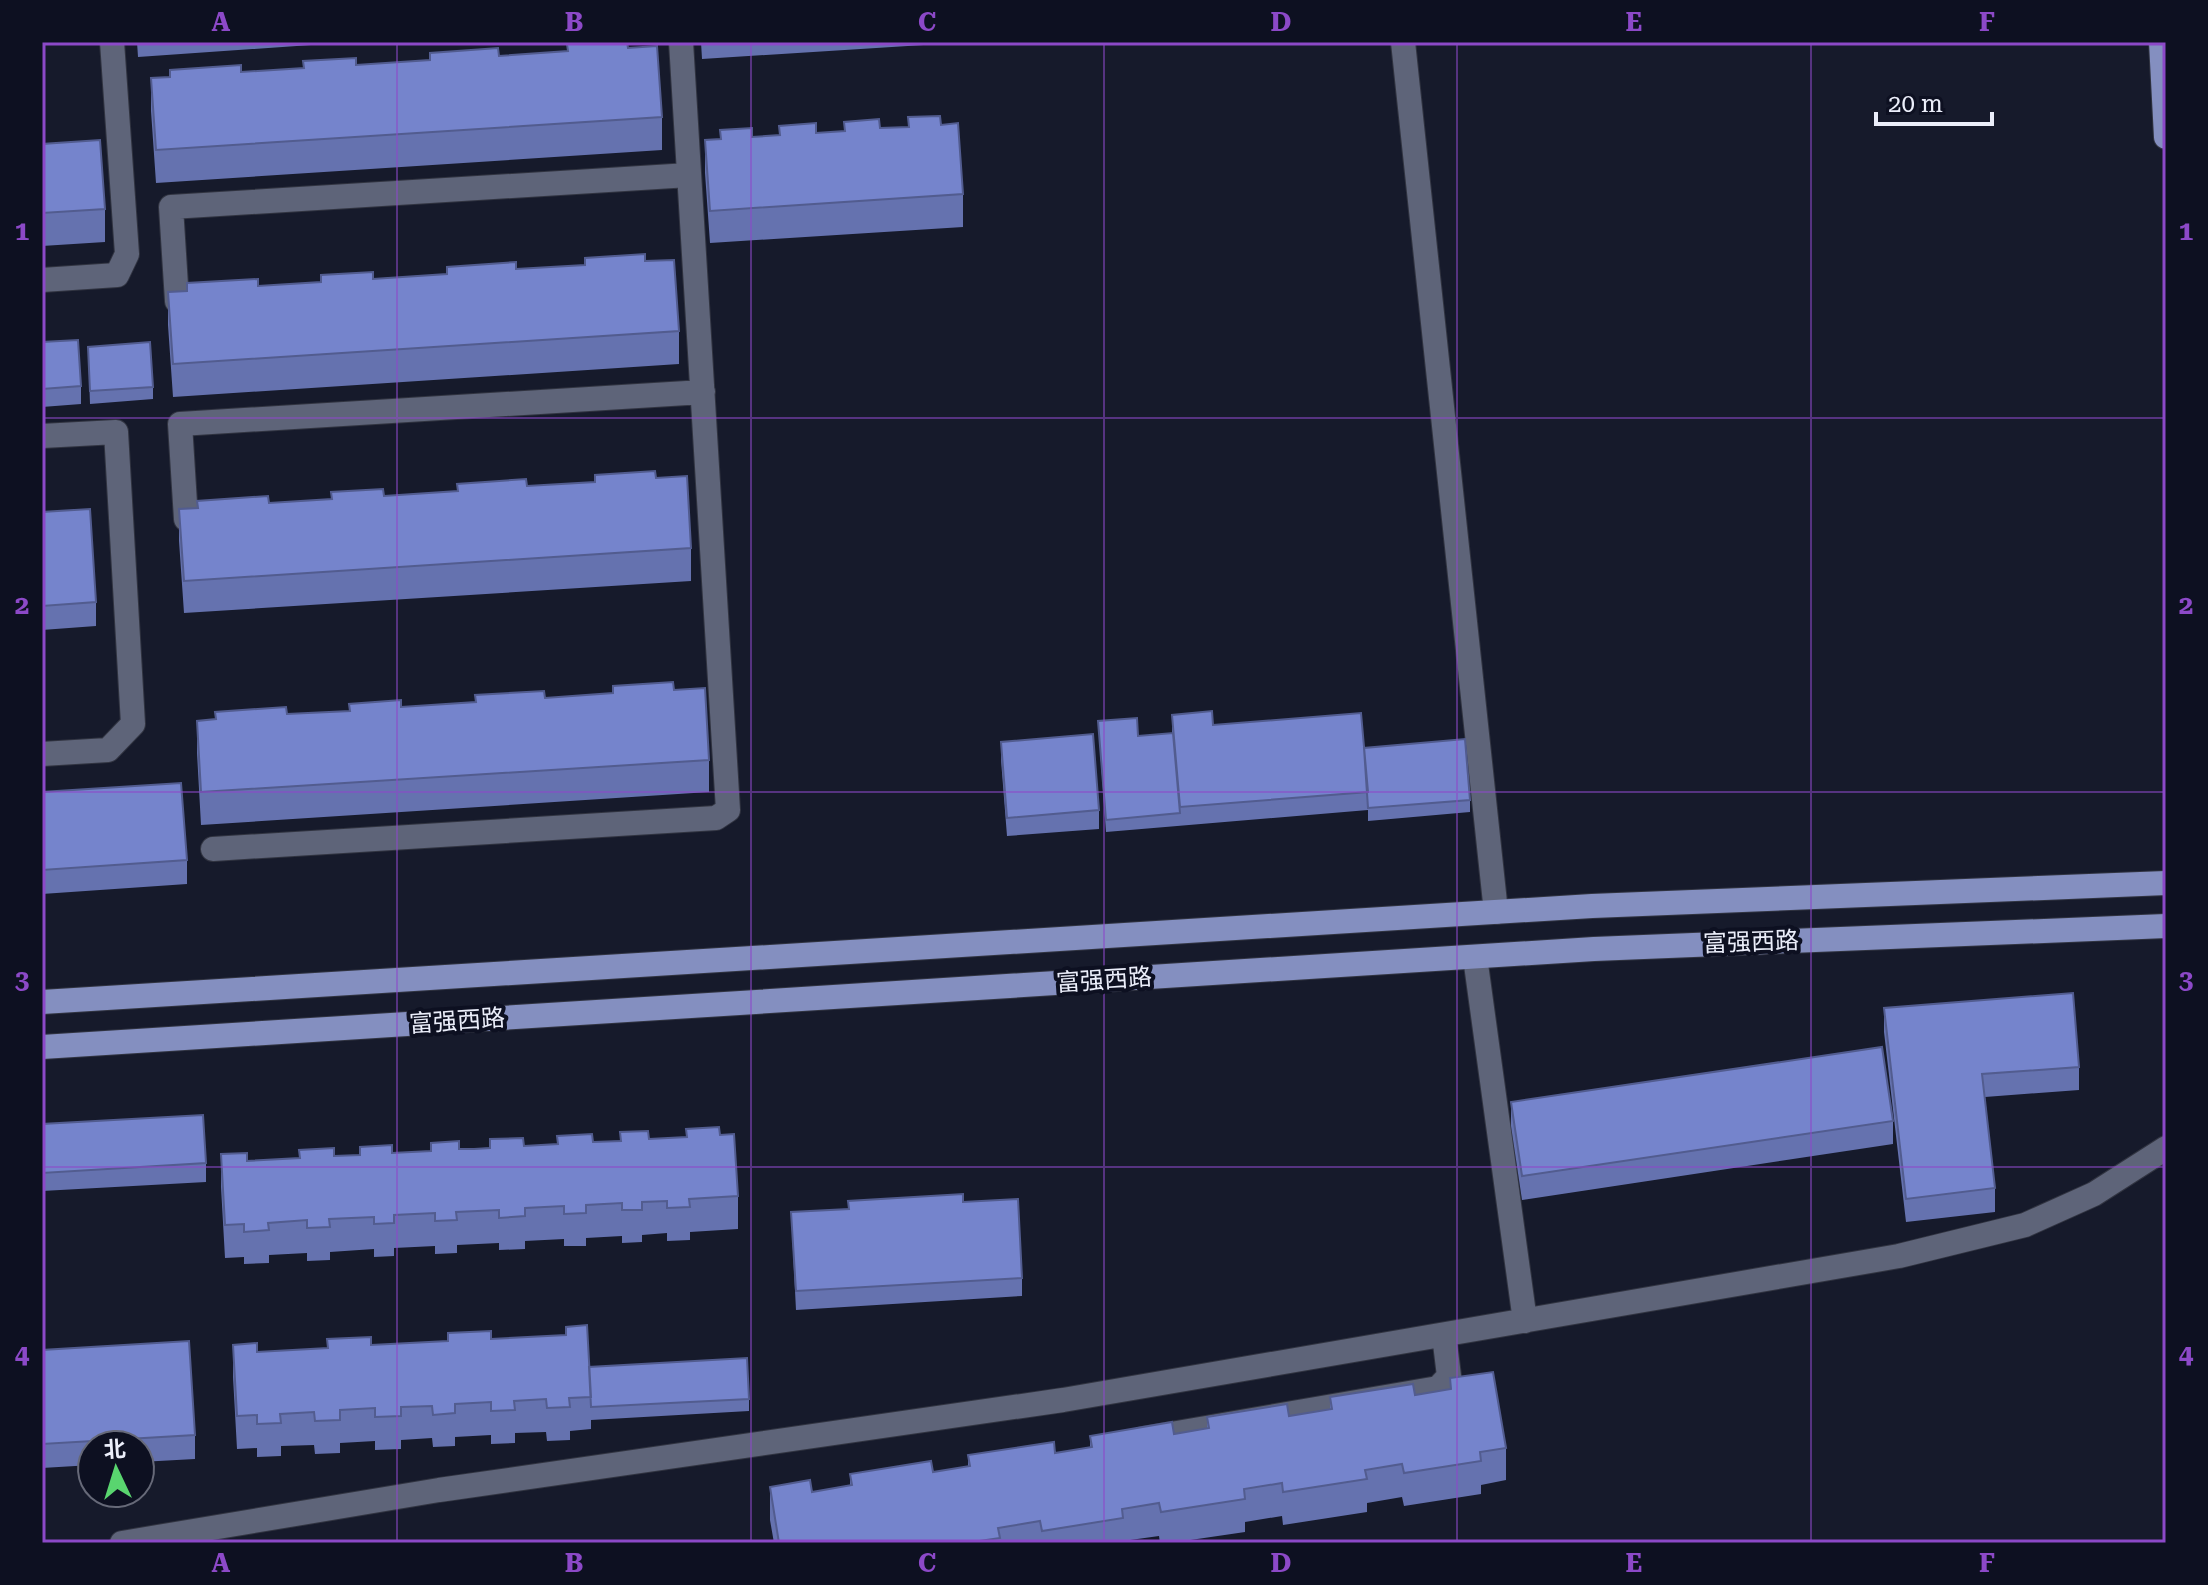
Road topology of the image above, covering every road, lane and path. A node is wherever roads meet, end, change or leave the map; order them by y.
1 (112, 42) edge
2 (681, 42) edge
3 (1403, 42) edge
4 (2161, 42) edge
5 (2166, 137) edge
6 (689, 175) junction
7 (42, 280) edge
8 (224, 298) edge
9 (703, 392) junction
10 (42, 436) edge
11 (234, 516) edge
12 (42, 754) edge
13 (213, 849) dead end
14 (2166, 883) edge
15 (1496, 912) junction
16 (2166, 926) edge
17 (1475, 957) junction
18 (42, 1002) edge
19 (42, 1047) edge
20 (2166, 1148) edge
21 (1525, 1321) junction
22 (1444, 1335) junction
23 (1125, 1442) edge
24 (122, 1543) edge

1 - 7 street
2 - 6 street
3 - 15 street
4 - 5 main road
6 - 8 street
6 - 9 street
9 - 11 street
9 - 13 street
10 - 12 street
14 - 15 main road, 富强西路
15 - 18 main road, 富强西路
16 - 17 main road, 富强西路
17 - 19 main road, 富强西路
17 - 21 street
20 - 21 street
21 - 22 street
22 - 23 street
22 - 24 street

